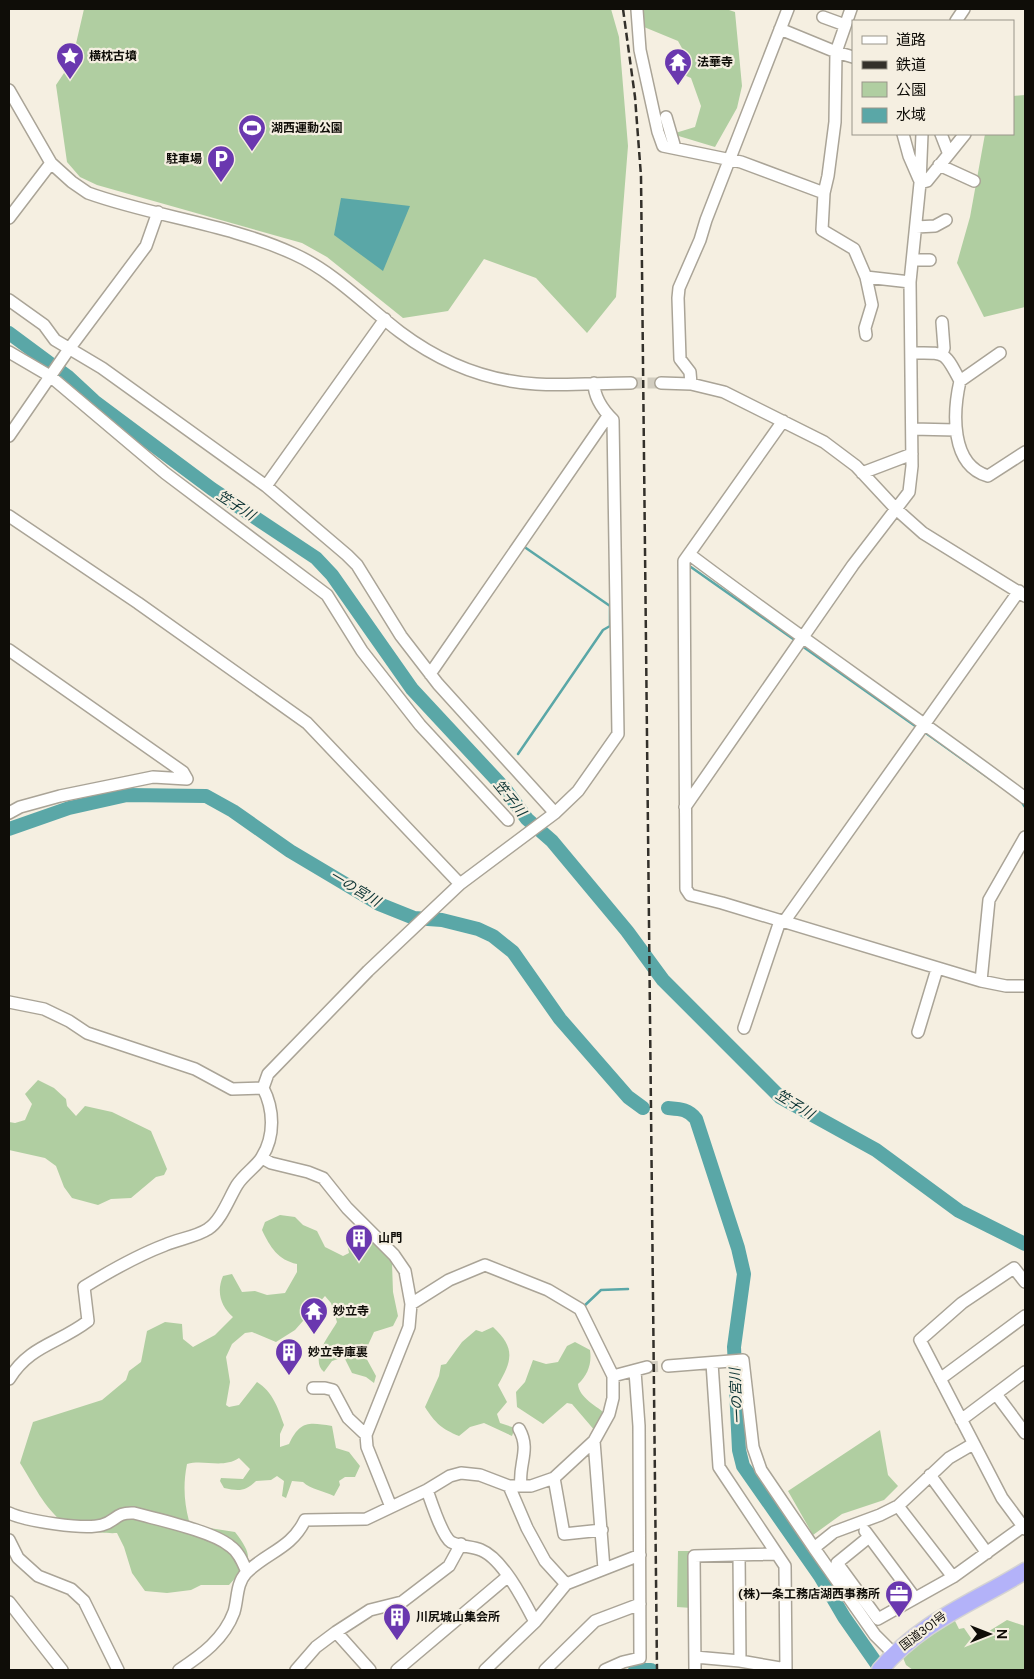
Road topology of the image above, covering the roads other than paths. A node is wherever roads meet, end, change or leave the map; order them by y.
1 (788, 9) edge
2 (851, 9) edge
3 (964, 9) edge
4 (637, 10) dead end
5 (823, 17) dead end
6 (957, 20) edge
7 (845, 25) junction
8 (780, 29) junction
9 (836, 52) junction
10 (852, 57) edge
11 (9, 90) edge
12 (666, 117) dead end
13 (904, 135) edge
14 (922, 135) edge
15 (941, 135) edge
16 (964, 135) edge
17 (675, 148) junction
18 (948, 152) junction
19 (730, 159) junction
20 (51, 163) junction
21 (939, 165) junction
22 (974, 180) dead end
23 (920, 183) junction
24 (824, 193) junction
25 (158, 212) junction
26 (9, 218) edge
27 (946, 220) dead end
28 (916, 227) junction
29 (913, 260) junction
30 (930, 260) dead end
31 (866, 277) junction
32 (910, 282) junction
33 (9, 300) edge
34 (385, 320) junction
35 (942, 322) dead end
36 (866, 335) dead end
37 (68, 351) junction
38 (9, 352) edge
39 (912, 353) junction
40 (1000, 353) dead end
41 (942, 354) junction
42 (50, 376) junction
43 (960, 381) junction
44 (594, 383) junction
45 (631, 383) tunnel mouth
46 (661, 383) tunnel mouth
47 (691, 384) junction
48 (608, 416) junction
49 (783, 421) junction
50 (912, 429) junction
51 (956, 430) junction
52 (9, 436) edge
53 (1025, 452) edge
54 (912, 454) junction
55 (862, 473) junction
56 (266, 486) junction
57 (896, 509) junction
58 (9, 516) edge
59 (690, 554) junction
60 (1022, 594) edge
61 (804, 639) junction
62 (9, 650) edge
63 (430, 674) junction
64 (926, 723) junction
65 (1025, 798) edge
66 (684, 807) junction
67 (555, 812) junction
68 (9, 813) edge
69 (508, 820) dead end
70 (1025, 837) edge
71 (460, 884) junction
72 (780, 921) junction
73 (937, 969) junction
74 (981, 981) junction
75 (1025, 986) edge
76 (9, 1002) edge
77 (744, 1028) dead end
78 (918, 1032) dead end
79 (263, 1088) junction
80 (262, 1158) junction
81 (1025, 1282) edge
82 (411, 1304) junction
83 (1025, 1316) edge
84 (712, 1363) junction
85 (668, 1366) tunnel mouth
86 (647, 1367) tunnel mouth
87 (635, 1371) junction
88 (1025, 1372) edge
89 (613, 1376) junction
90 (9, 1379) edge
91 (940, 1379) junction
92 (313, 1388) dead end
93 (996, 1394) junction
94 (961, 1420) junction
95 (519, 1429) dead end
96 (1025, 1433) edge
97 (366, 1435) junction
98 (594, 1441) junction
99 (973, 1444) junction
100 (930, 1475) junction
101 (554, 1478) junction
102 (509, 1486) junction
103 (521, 1486) junction
104 (427, 1490) junction
105 (898, 1506) junction
106 (391, 1507) junction
107 (9, 1513) edge
108 (861, 1523) junction
109 (1025, 1527) edge
110 (602, 1530) junction
111 (869, 1537) junction
112 (9, 1540) edge
113 (461, 1544) junction
114 (814, 1548) junction
115 (988, 1553) junction
116 (640, 1554) junction
117 (777, 1554) junction
118 (739, 1555) junction
119 (604, 1569) junction
120 (1025, 1571) edge
121 (247, 1572) junction
122 (508, 1577) junction
123 (953, 1577) junction
124 (566, 1584) junction
125 (915, 1598) junction
126 (9, 1602) edge
127 (640, 1604) junction
128 (535, 1622) junction
129 (336, 1632) junction
130 (887, 1655) edge
131 (695, 1657) junction
132 (740, 1660) junction
133 (62, 1670) edge
134 (118, 1670) edge
135 (179, 1670) edge
136 (296, 1670) edge
137 (370, 1670) edge
138 (397, 1670) edge
139 (485, 1670) edge
140 (545, 1670) edge
141 (605, 1670) edge
142 (695, 1670) edge
143 (790, 1670) edge

1 - 8 street
2 - 7 street
3 - 6 street
4 - 17 street
5 - 7 street
7 - 9 street
8 - 9 street
8 - 19 street
9 - 10 street
9 - 24 street
11 - 20 street
12 - 17 street
13 - 23 street
14 - 23 street
15 - 18 street
16 - 18 street
17 - 19 street
18 - 21 street
19 - 24 street
19 - 47 street
20 - 25 street
20 - 26 street
21 - 22 street
21 - 23 street
23 - 28 street
24 - 31 street
25 - 34 street
25 - 37 street
27 - 28 street
28 - 29 street
29 - 30 street
29 - 32 street
31 - 32 street
31 - 36 street
32 - 39 street
33 - 37 street
34 - 44 street
34 - 56 street
35 - 41 street
37 - 42 street
37 - 56 street
38 - 42 street
39 - 41 street
39 - 50 street
40 - 43 street
41 - 43 street
42 - 52 street
42 - 69 street
43 - 51 street
44 - 45 street
44 - 48 street
46 - 47 street
47 - 49 street
48 - 63 street
48 - 67 street
49 - 55 street
49 - 59 street
50 - 51 street
50 - 54 street
51 - 53 street
54 - 55 street
54 - 57 street
55 - 57 street
56 - 63 street
57 - 60 street
57 - 61 street
58 - 71 street
59 - 61 street
59 - 66 street
60 - 64 street
61 - 64 street
61 - 66 street
62 - 68 street
63 - 67 street
64 - 65 street
64 - 72 street
66 - 72 street
67 - 71 street
70 - 74 street
71 - 79 street
72 - 73 street
72 - 77 street
73 - 74 street
73 - 78 street
74 - 75 street
76 - 79 street
79 - 80 street
80 - 82 street
80 - 90 street
81 - 91 street
82 - 89 street
82 - 97 street
83 - 91 street
84 - 85 street
84 - 114 street
84 - 117 street
86 - 87 street
87 - 89 street
87 - 116 street
88 - 93 street
89 - 98 street
91 - 94 street
92 - 97 street
93 - 94 street
93 - 96 street
94 - 99 street
95 - 103 street
97 - 106 street
98 - 101 street
98 - 110 street
99 - 100 street
99 - 109 street
100 - 105 street
100 - 115 street
101 - 103 street
101 - 110 street
102 - 103 street
102 - 104 street
102 - 124 street
104 - 106 street
104 - 113 street
105 - 108 street
105 - 123 street
106 - 121 street
107 - 121 street
108 - 111 street
108 - 114 street
109 - 115 street
110 - 119 street
111 - 125 street
111 - 125 street
112 - 134 street
113 - 122 street
113 - 129 street
114 - 130 street
115 - 123 street
116 - 119 street
116 - 127 street
117 - 118 street
117 - 143 street
118 - 131 street
118 - 132 street
119 - 124 street
120 - 130 highway, 国道301号
121 - 135 street
122 - 128 street
122 - 138 street
123 - 125 street
124 - 128 street
126 - 133 street
127 - 140 street
127 - 141 street
128 - 139 street
129 - 136 street
129 - 137 street
131 - 132 street
131 - 142 street
132 - 143 street

